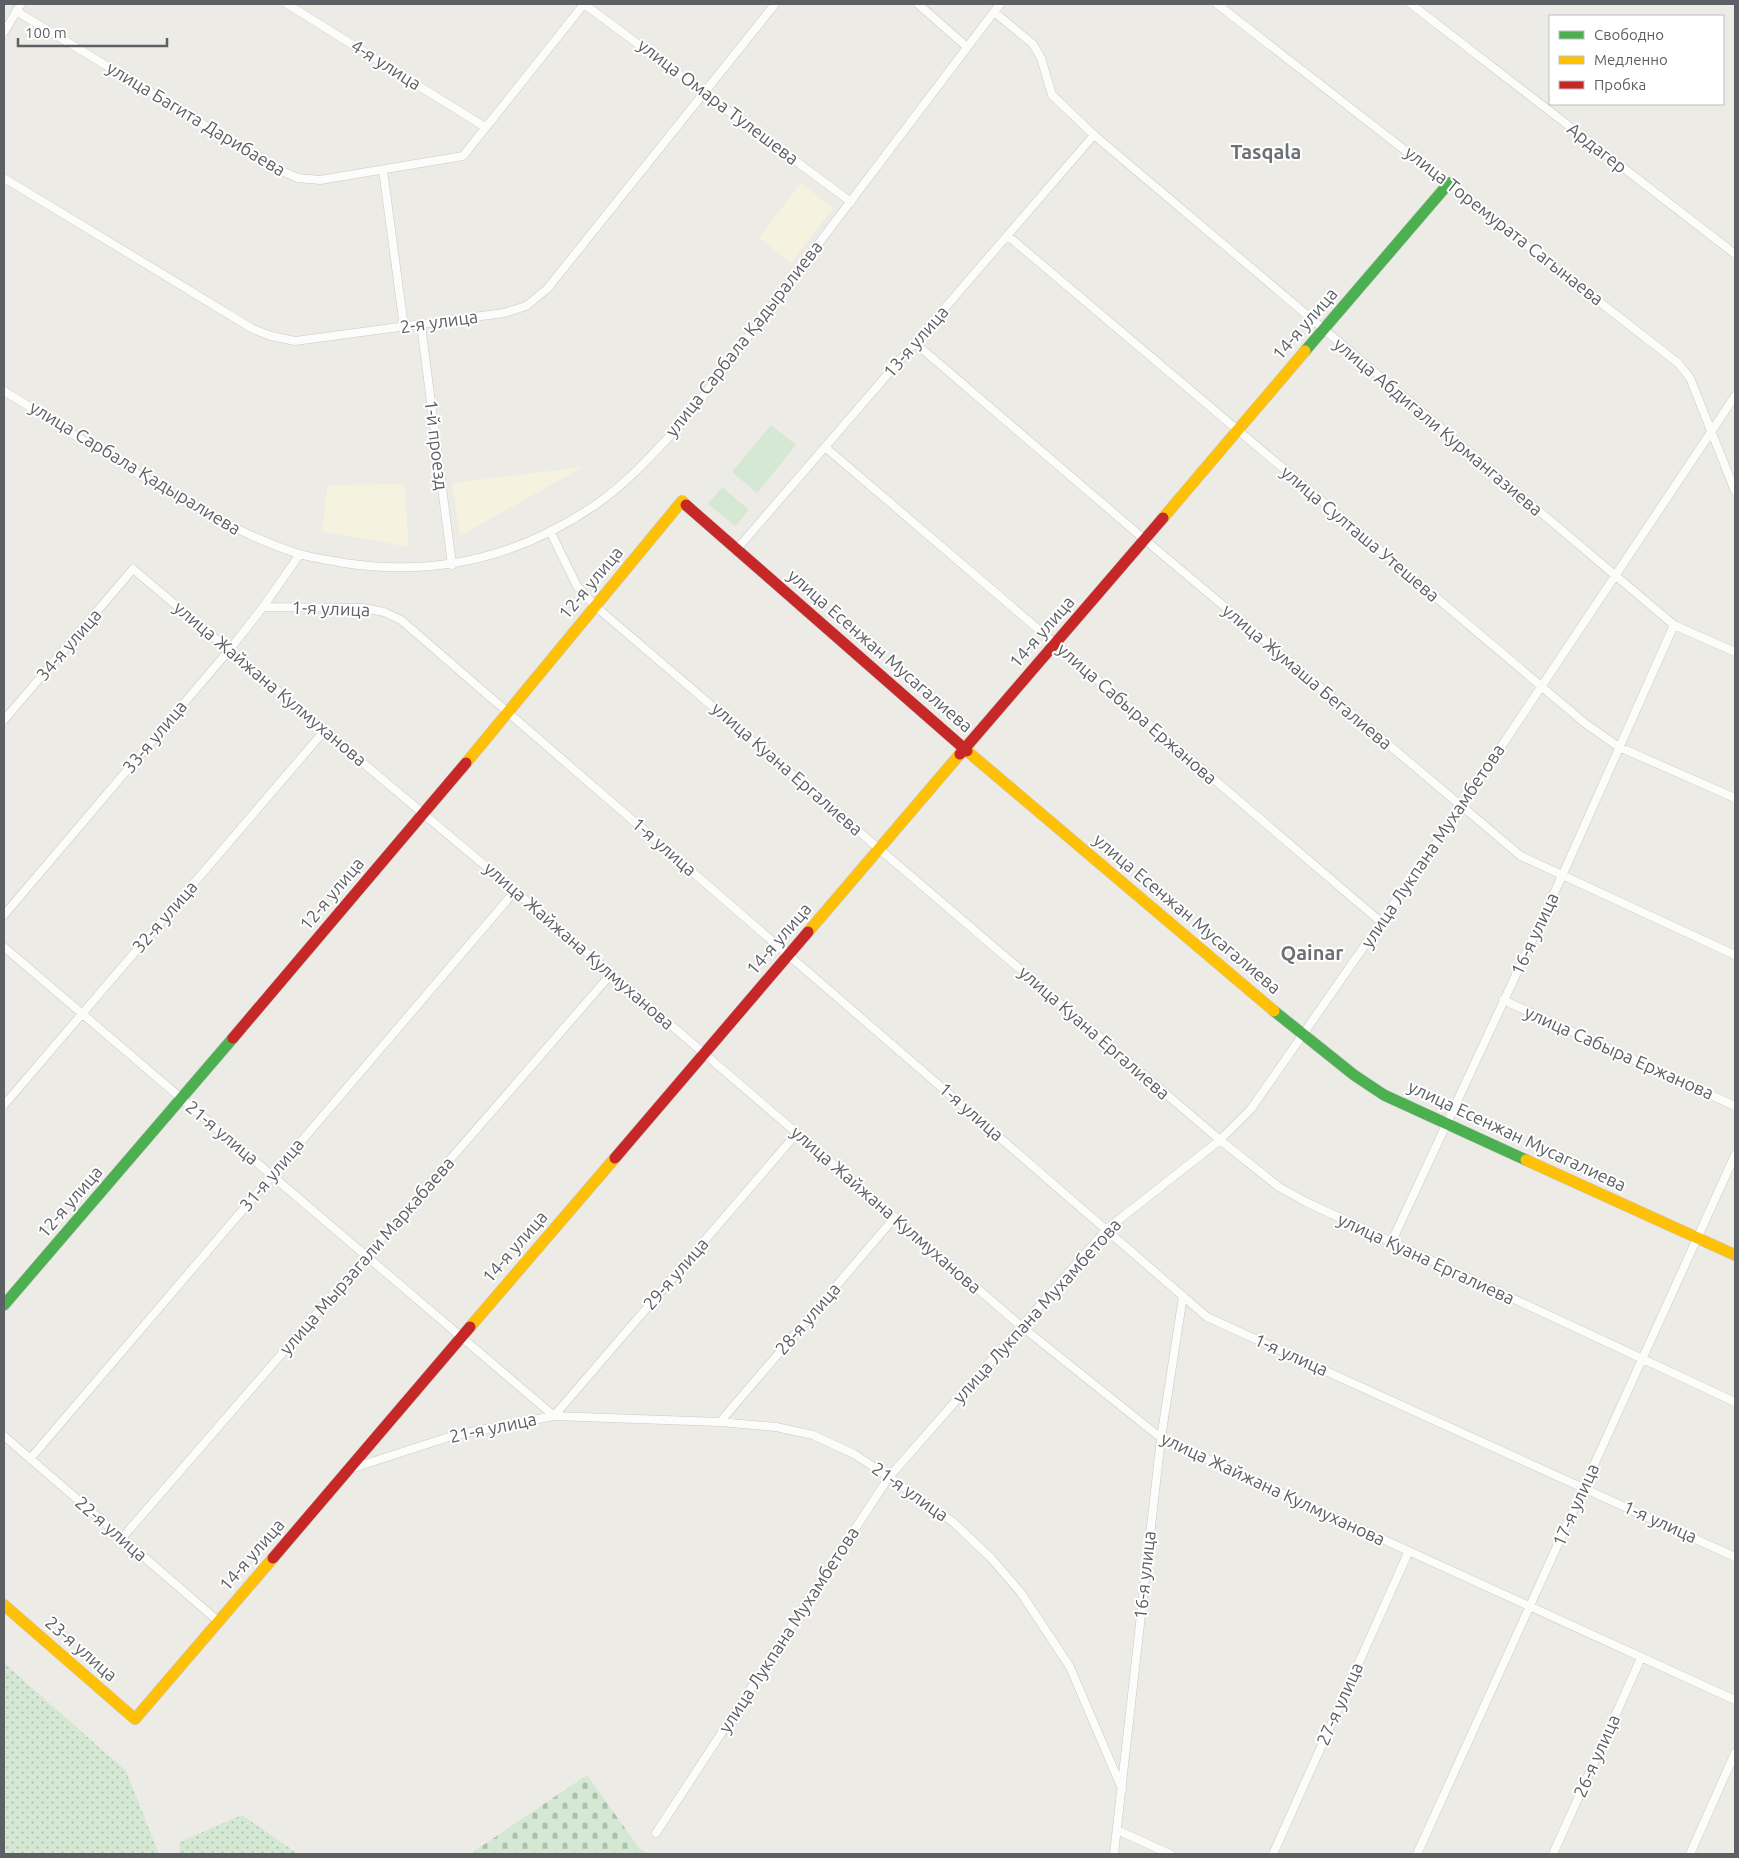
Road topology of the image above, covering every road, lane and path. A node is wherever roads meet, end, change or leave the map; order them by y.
1 (21, 4) edge
2 (287, 4) edge
3 (584, 4) edge
4 (776, 4) edge
5 (918, 4) edge
6 (1000, 4) edge
7 (1217, 4) edge
8 (1411, 4) edge
9 (16, 11) junction
10 (994, 12) junction
11 (4, 32) edge
12 (967, 47) junction
13 (705, 92) junction
14 (485, 127) junction
15 (1094, 136) junction
16 (382, 170) junction
17 (4, 178) edge
18 (1449, 183) junction
19 (851, 202) junction
20 (1008, 236) junction
21 (1735, 254) edge
22 (421, 325) junction
23 (404, 327) junction
24 (1324, 330) junction
25 (915, 343) junction
26 (4, 390) edge
27 (1735, 396) edge
28 (1237, 430) junction
29 (1712, 430) junction
30 (825, 447) junction
31 (1735, 491) edge
32 (682, 501) joint
33 (550, 530) junction
34 (1144, 539) junction
35 (737, 549) junction
36 (300, 554) junction
37 (452, 565) junction
38 (133, 569) joint
39 (1615, 576) junction
40 (595, 606) junction
41 (263, 607) junction
42 (1674, 624) junction
43 (1055, 644) junction
44 (230, 649) junction
45 (1735, 652) edge
46 (1540, 686) junction
47 (508, 712) junction
48 (4, 720) edge
49 (325, 730) junction
50 (1618, 747) junction
51 (965, 748) junction
52 (1735, 798) edge
53 (1461, 807) junction
54 (424, 814) junction
55 (879, 849) junction
56 (1562, 876) junction
57 (514, 891) junction
58 (4, 915) edge
59 (1381, 922) junction
60 (4, 947) edge
61 (788, 955) junction
62 (1735, 955) edge
63 (611, 974) junction
64 (1503, 1000) junction
65 (82, 1014) junction
66 (1304, 1036) junction
67 (704, 1053) junction
68 (182, 1099) junction
69 (4, 1104) edge
70 (1735, 1106) edge
71 (1448, 1122) junction
72 (797, 1133) junction
73 (1220, 1140) junction
74 (1735, 1155) edge
75 (272, 1176) junction
76 (895, 1217) junction
77 (1107, 1229) junction
78 (1697, 1238) junction
79 (1392, 1243) junction
80 (1735, 1255) edge
81 (366, 1257) junction
82 (1183, 1296) junction
83 (4, 1305) edge
84 (1021, 1326) junction
85 (461, 1337) junction
86 (1642, 1360) junction
87 (1735, 1402) edge
88 (554, 1416) junction
89 (720, 1422) junction
90 (4, 1436) edge
91 (1161, 1438) junction
92 (30, 1459) junction
93 (348, 1470) junction
94 (889, 1477) junction
95 (1584, 1488) junction
96 (122, 1538) junction
97 (1408, 1553) junction
98 (1735, 1556) edge
99 (4, 1605) edge
100 (1529, 1607) junction
101 (218, 1621) junction
102 (1641, 1658) junction
103 (1735, 1700) edge
104 (135, 1719) joint
105 (1735, 1753) edge
106 (1122, 1789) junction
107 (1117, 1830) junction
108 (656, 1833) dead end
109 (1114, 1854) edge
110 (1170, 1854) edge
111 (1273, 1854) edge
112 (1417, 1854) edge
113 (1554, 1854) edge
114 (1690, 1854) edge

1 - 9 street
2 - 14 street, 4-я улица
3 - 13 street, улица Омара Тулешева
3 - 14 street, улица Багита Дарибаева
4 - 13 street, 2-я улица
5 - 12 street
6 - 10 street, улица Сарбала Қадыралиева
7 - 18 street, улица Торемурата Сагынаева
8 - 21 street, Ардагер
9 - 11 street
9 - 16 street, улица Багита Дарибаева
10 - 12 street, улица Сарбала Қадыралиева
10 - 15 street, улица Абдигали Курмангазиева
12 - 19 street, улица Сарбала Қадыралиева
13 - 19 street, улица Омара Тулешева
13 - 22 street, 2-я улица
14 - 16 street, улица Багита Дарибаева
15 - 20 street, 13-я улица
15 - 24 street, улица Абдигали Курмангазиева
16 - 23 street
17 - 23 street, 2-я улица
18 - 24 street, 14-я улица
18 - 29 street, улица Торемурата Сагынаева
19 - 33 street, улица Сарбала Қадыралиева
20 - 25 street, 13-я улица
20 - 28 street, улица Султаша Утешева
22 - 23 street, 2-я улица
22 - 37 street, 1-й проезд
24 - 28 street, 14-я улица
24 - 39 street, улица Абдигали Курмангазиева
25 - 30 street, 13-я улица
25 - 34 street, улица Жумаша Бегалиева
26 - 36 street, улица Сарбала Қадыралиева
27 - 29 street, улица Лукпана Мухамбетова
28 - 34 street, 14-я улица
28 - 46 street, улица Султаша Утешева
29 - 31 street, улица Торемурата Сагынаева
29 - 39 street, улица Лукпана Мухамбетова
30 - 35 street, 13-я улица
30 - 43 street, улица Сабыра Ержанова
32 - 35 street, улица Есенжан Мусагалиева
32 - 40 street, 12-я улица
33 - 37 street, улица Сарбала Қадыралиева
33 - 40 street, улица Куана Ергалиева
34 - 43 street, 14-я улица
34 - 53 street, улица Жумаша Бегалиева
35 - 51 street, улица Есенжан Мусагалиева
36 - 37 street, улица Сарбала Қадыралиева
36 - 41 street, 33-я улица
38 - 44 street, улица Жайжана Кулмуханова
38 - 48 street, 34-я улица
39 - 42 street, улица Абдигали Курмангазиева
39 - 46 street, улица Лукпана Мухамбетова
40 - 47 street, 12-я улица
40 - 55 street, улица Куана Ергалиева
41 - 44 street, 33-я улица
41 - 47 street, 1-я улица
42 - 45 street, улица Абдигали Курмангазиева
42 - 50 street, 16-я улица
43 - 51 street, 14-я улица
43 - 59 street, улица Сабыра Ержанова
44 - 49 street, улица Жайжана Кулмуханова
44 - 58 street, 33-я улица
46 - 50 street, улица Султаша Утешева
46 - 53 street, улица Лукпана Мухамбетова
47 - 54 street, 12-я улица
47 - 61 street, 1-я улица
49 - 54 street, улица Жайжана Кулмуханова
49 - 65 street, 32-я улица
50 - 52 street, улица Султаша Утешева
50 - 56 street, 16-я улица
51 - 55 street, 14-я улица
51 - 66 street, улица Есенжан Мусагалиева
53 - 56 street, улица Жумаша Бегалиева
53 - 59 street, улица Лукпана Мухамбетова
54 - 57 street, улица Жайжана Кулмуханова
54 - 68 street, 12-я улица
55 - 61 street, 14-я улица
55 - 73 street, улица Куана Ергалиева
56 - 62 street, улица Жумаша Бегалиева
56 - 64 street, 16-я улица
57 - 63 street, улица Жайжана Кулмуханова
57 - 75 street, 31-я улица
59 - 66 street, улица Лукпана Мухамбетова
60 - 65 street, 21-я улица
61 - 67 street, 14-я улица
61 - 77 street, 1-я улица
63 - 67 street, улица Жайжана Кулмуханова
63 - 81 street, улица Мырзагали Маркабаева
64 - 70 street, улица Сабыра Ержанова
64 - 71 street, 16-я улица
65 - 68 street, 21-я улица
65 - 69 street, 32-я улица
66 - 71 street, улица Есенжан Мусагалиева
66 - 73 street, улица Лукпана Мухамбетова
67 - 72 street, улица Жайжана Кулмуханова
67 - 85 street, 14-я улица
68 - 75 street, 21-я улица
68 - 83 street, 12-я улица
71 - 78 street, улица Есенжан Мусагалиева
71 - 79 street, 16-я улица
72 - 76 street, улица Жайжана Кулмуханова
72 - 88 street, 29-я улица
73 - 77 street, улица Лукпана Мухамбетова
73 - 79 street, улица Куана Ергалиева
74 - 78 street, 17-я улица
75 - 81 street, 21-я улица
75 - 92 street, 31-я улица
76 - 84 street, улица Жайжана Кулмуханова
76 - 89 street, 28-я улица
77 - 82 street, 1-я улица
77 - 84 street, улица Лукпана Мухамбетова
78 - 80 street, улица Есенжан Мусагалиева
78 - 86 street, 17-я улица
79 - 86 street, улица Куана Ергалиева
81 - 85 street, 21-я улица
81 - 96 street, улица Мырзагали Маркабаева
82 - 91 street, 16-я улица
82 - 95 street, 1-я улица
84 - 91 street, улица Жайжана Кулмуханова
84 - 94 street, улица Лукпана Мухамбетова
85 - 88 street, 21-я улица
85 - 93 street, 14-я улица
86 - 87 street, улица Куана Ергалиева
86 - 95 street, 17-я улица
88 - 89 street, 21-я улица
88 - 93 street, 21-я улица
89 - 94 street, 21-я улица
90 - 92 street, 22-я улица
91 - 97 street, улица Жайжана Кулмуханова
91 - 106 street, 16-я улица
92 - 96 street, 22-я улица
93 - 101 street, 14-я улица
94 - 106 street, 21-я улица
94 - 108 street, улица Лукпана Мухамбетова
95 - 98 street, 1-я улица
95 - 100 street, 17-я улица
96 - 101 street, 22-я улица
97 - 100 street, улица Жайжана Кулмуханова
97 - 111 street, 27-я улица
99 - 104 street, 23-я улица
100 - 102 street, улица Жайжана Кулмуханова
100 - 112 street, 17-я улица
101 - 104 street, 14-я улица
102 - 103 street, улица Жайжана Кулмуханова
102 - 113 street, 26-я улица
105 - 114 street
106 - 107 street, 16-я улица
107 - 109 street, 16-я улица
107 - 110 street

